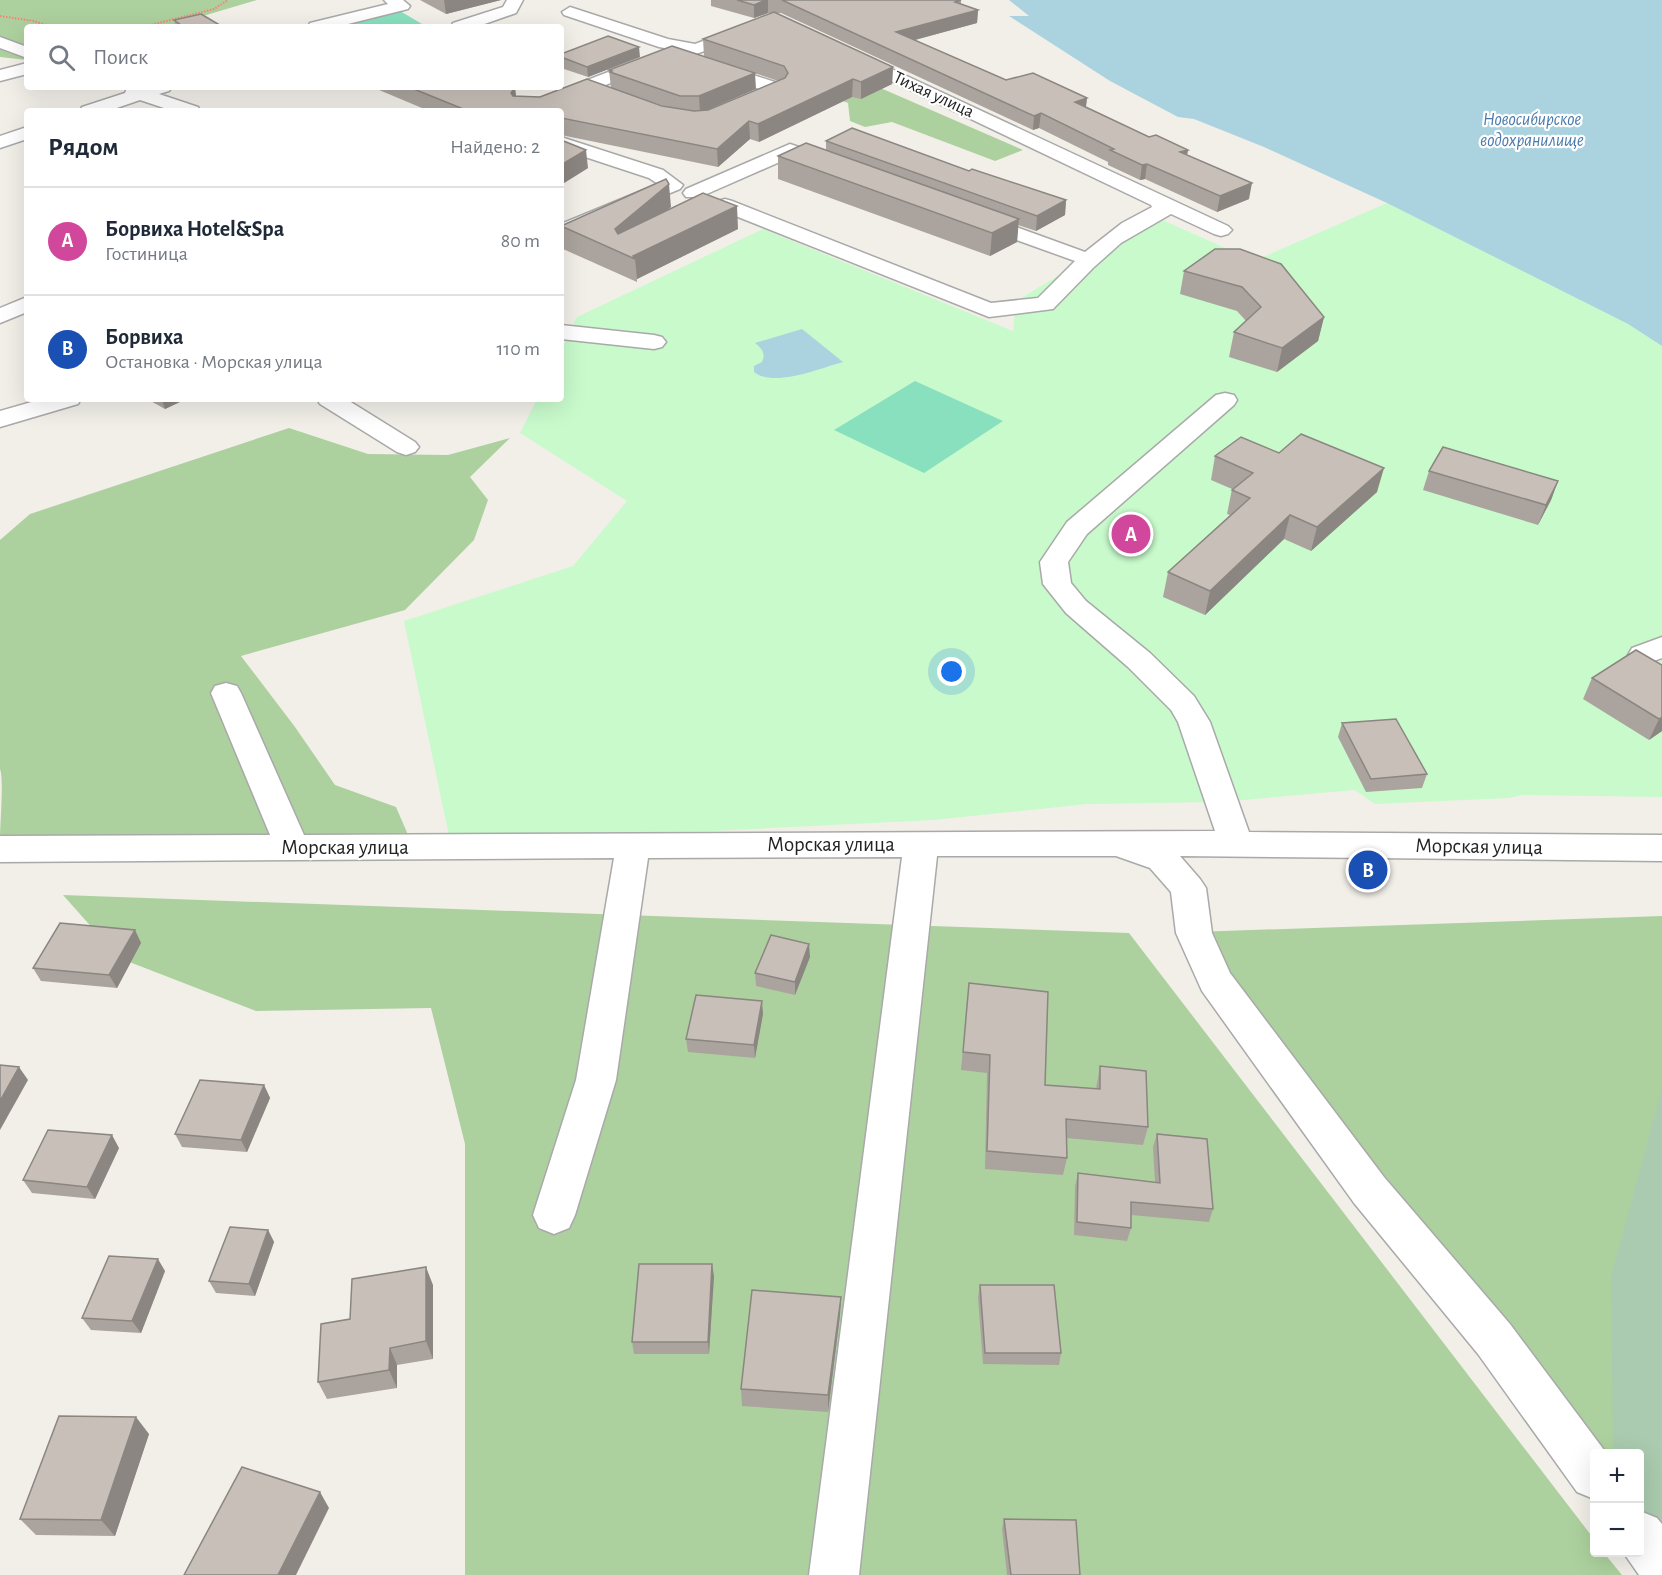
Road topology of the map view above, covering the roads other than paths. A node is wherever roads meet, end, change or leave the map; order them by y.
1 (392, 0) edge
2 (515, 0) edge
3 (589, 0) edge
4 (328, 24) edge
5 (468, 24) edge
6 (763, 24) edge
7 (0, 42) edge
8 (838, 49) edge
9 (24, 52) edge
10 (24, 69) edge
11 (0, 76) edge
12 (586, 87) junction
13 (127, 90) edge
14 (152, 90) edge
15 (537, 90) edge
16 (138, 94) junction
17 (613, 96) edge
18 (559, 98) junction
19 (97, 108) edge
20 (182, 108) edge
21 (532, 108) edge
22 (735, 108) edge
23 (24, 134) edge
24 (0, 142) edge
25 (564, 144) edge
26 (846, 171) edge
27 (672, 185) junction
28 (1159, 199) junction
29 (725, 205) edge
30 (958, 212) edge
31 (1221, 230) dead end
32 (564, 231) edge
33 (1077, 255) dead end
34 (24, 305) edge
35 (0, 316) edge
36 (564, 332) edge
37 (654, 342) dead end
38 (1225, 400) dead end
39 (58, 402) edge
40 (334, 402) edge
41 (0, 418) edge
42 (406, 447) dead end
43 (226, 693) dead end
44 (1110, 843) junction
45 (1236, 843) junction
46 (921, 844) junction
47 (633, 845) junction
48 (292, 847) junction
49 (1662, 848) edge
50 (0, 849) edge
51 (554, 1215) dead end
52 (1590, 1470) edge
53 (1644, 1540) edge
54 (1662, 1565) edge
55 (834, 1575) edge

1 - 4 street
2 - 5 street
3 - 6 street
7 - 9 street
8 - 28 street, Тихая улица
10 - 11 street
12 - 17 street
12 - 18 street
12 - 22 street
13 - 16 street
14 - 16 street
15 - 18 street
16 - 19 street
16 - 20 street
18 - 21 street
23 - 24 street
25 - 27 street
26 - 27 street
27 - 32 street
28 - 29 street
28 - 31 street, Тихая улица
30 - 33 street
34 - 35 street
36 - 37 street
38 - 45 street
39 - 41 street
40 - 42 street
43 - 48 street
44 - 45 street, Морская улица
44 - 46 street, Морская улица
44 - 52 street
45 - 49 street, Морская улица
46 - 47 street, Морская улица
46 - 55 street
47 - 48 street, Морская улица
47 - 51 street
48 - 50 street, Морская улица
53 - 54 street

